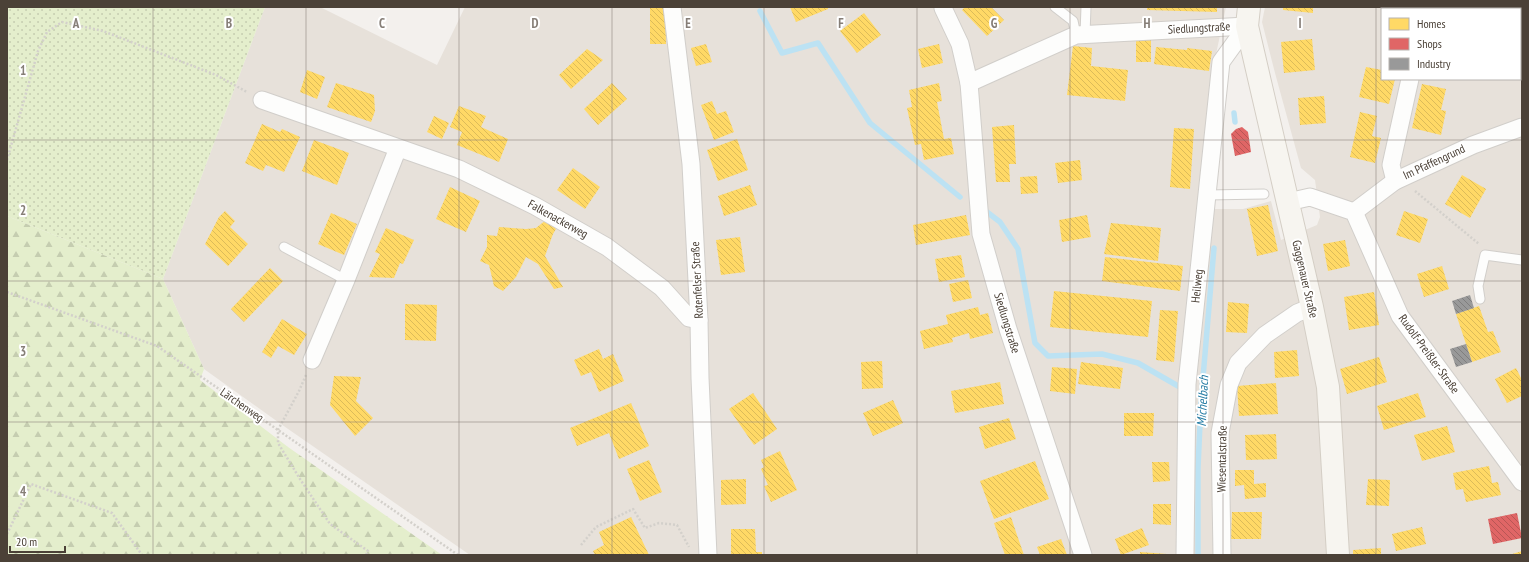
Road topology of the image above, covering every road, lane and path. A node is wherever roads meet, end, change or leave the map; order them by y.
1 (672, 7) edge
2 (1055, 7) edge
3 (1086, 7) edge
4 (943, 8) dead end
5 (1248, 16) edge
6 (1080, 34) junction
7 (1410, 80) edge
8 (969, 83) junction
9 (262, 100) joint
10 (1522, 127) edge
11 (398, 148) junction
12 (7, 160) edge
13 (1399, 179) junction
14 (1264, 194) dead end
15 (1207, 195) junction
16 (1288, 202) junction
17 (1354, 212) junction
18 (284, 247) dead end
19 (1485, 255) junction
20 (1522, 260) edge
21 (346, 280) junction
22 (7, 292) edge
23 (1480, 299) dead end
24 (1312, 307) junction
25 (699, 320) junction
26 (312, 360) dead end
27 (299, 391) dead end
28 (278, 430) junction
29 (1522, 482) edge
30 (7, 534) edge
31 (581, 545) dead end
32 (690, 549) dead end
33 (142, 555) edge
34 (366, 555) edge
35 (458, 555) edge
36 (708, 555) edge
37 (1083, 555) edge
38 (1185, 555) edge
39 (1222, 555) edge
40 (1338, 555) edge

1 - 25 street, Rotenfelser Straße
2 - 6 lane
3 - 6 lane
4 - 8 street, Siedlungstraße
5 - 6 street, Siedlungstraße
5 - 15 street, Heilweg
5 - 16 main road, Gaggenauer Straße
6 - 8 street, Siedlungstraße
7 - 13 street
8 - 37 street, Siedlungstraße
9 - 11 street, Falkenackerweg
9 - 12 path
10 - 13 street, Im Pfaffengrund
11 - 21 street
11 - 25 street, Falkenackerweg
13 - 17 street, Im Pfaffengrund
13 - 19 path
14 - 15 lane
15 - 38 street, Heilweg
16 - 17 street
16 - 24 main road, Gaggenauer Straße
17 - 29 street, Rudolf-Preißler-Straße
18 - 21 lane
19 - 20 lane
19 - 23 lane
21 - 26 street
22 - 28 path, Lärchenweg
24 - 39 street, Wiesentalstraße
24 - 40 main road, Gaggenauer Straße
25 - 36 street, Rotenfelser Straße
27 - 28 path
28 - 34 path
28 - 35 path, Lärchenweg
30 - 33 path
31 - 32 path

